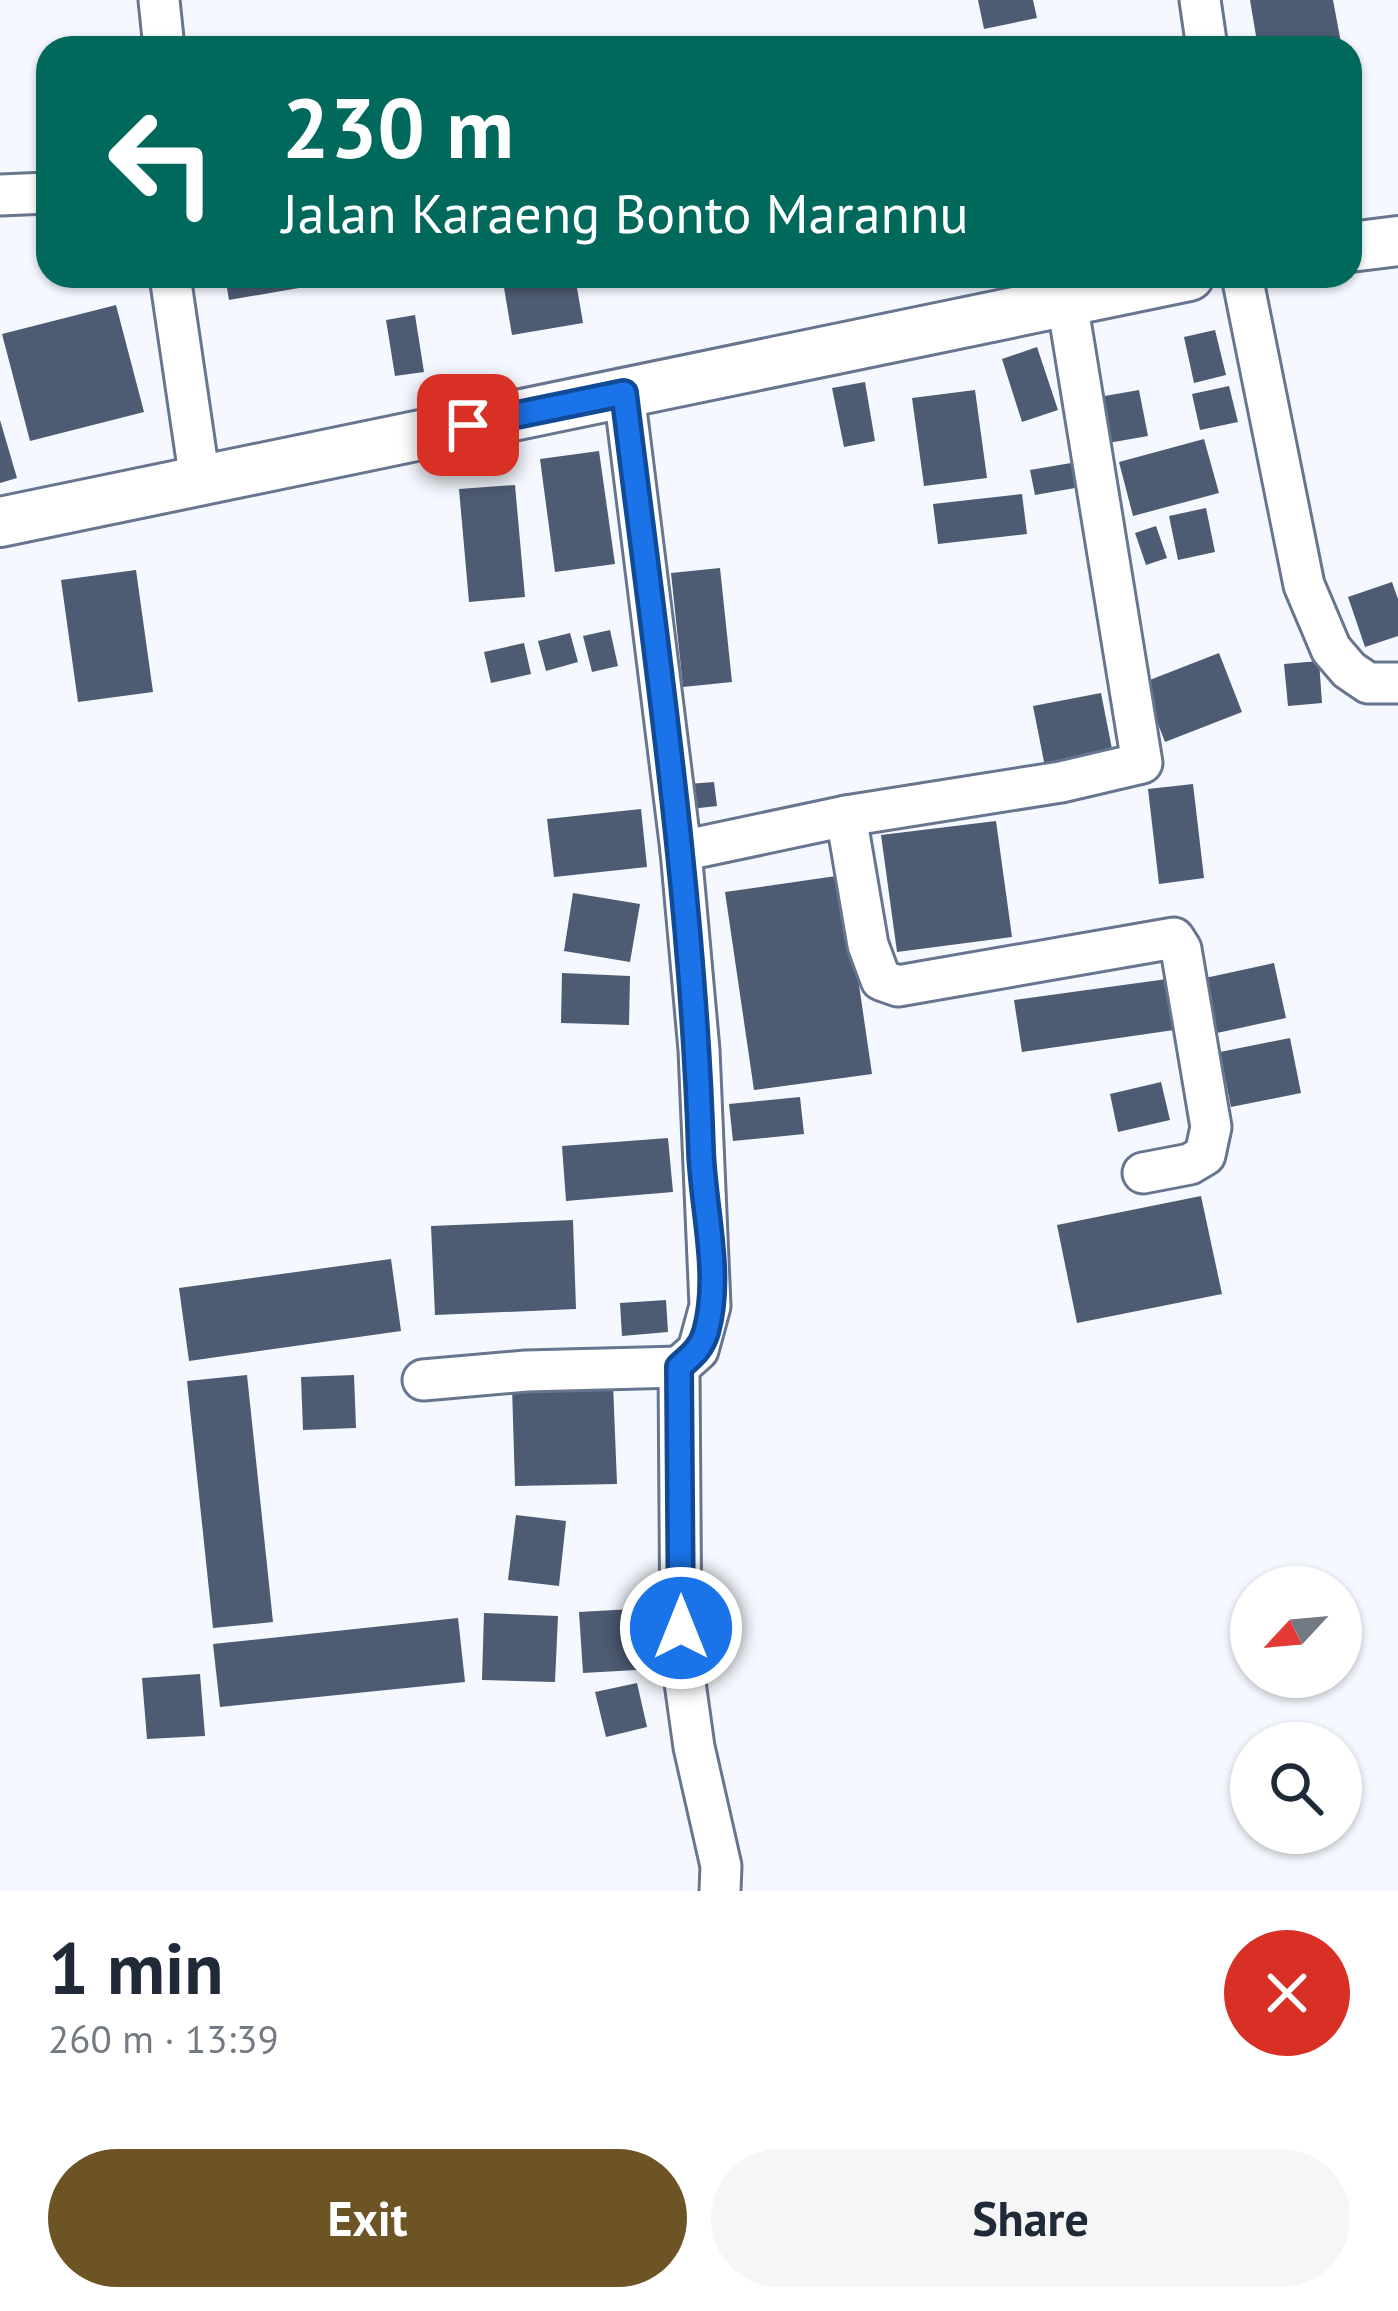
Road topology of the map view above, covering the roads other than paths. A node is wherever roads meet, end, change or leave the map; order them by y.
1 (159, 0) edge
2 (1200, 0) edge
3 (163, 36) edge
4 (1205, 36) edge
5 (36, 194) edge
6 (0, 195) edge
7 (1398, 241) edge
8 (1362, 246) edge
9 (172, 288) edge
10 (1133, 288) edge
11 (1244, 288) edge
12 (1067, 302) junction
13 (624, 393) junction
14 (200, 481) junction
15 (0, 522) edge
16 (1398, 683) edge
17 (846, 815) junction
18 (681, 851) junction
19 (1143, 1173) dead end
20 (679, 1367) junction
21 (423, 1380) dead end
22 (720, 1891) edge

1 - 3 street
2 - 4 street
5 - 6 street
7 - 8 main road
9 - 14 street
10 - 12 main road
11 - 16 street
12 - 13 main road
12 - 17 street
13 - 14 main road
13 - 18 street
14 - 15 main road
17 - 18 street
17 - 19 street
18 - 20 street
20 - 21 street
20 - 22 street

